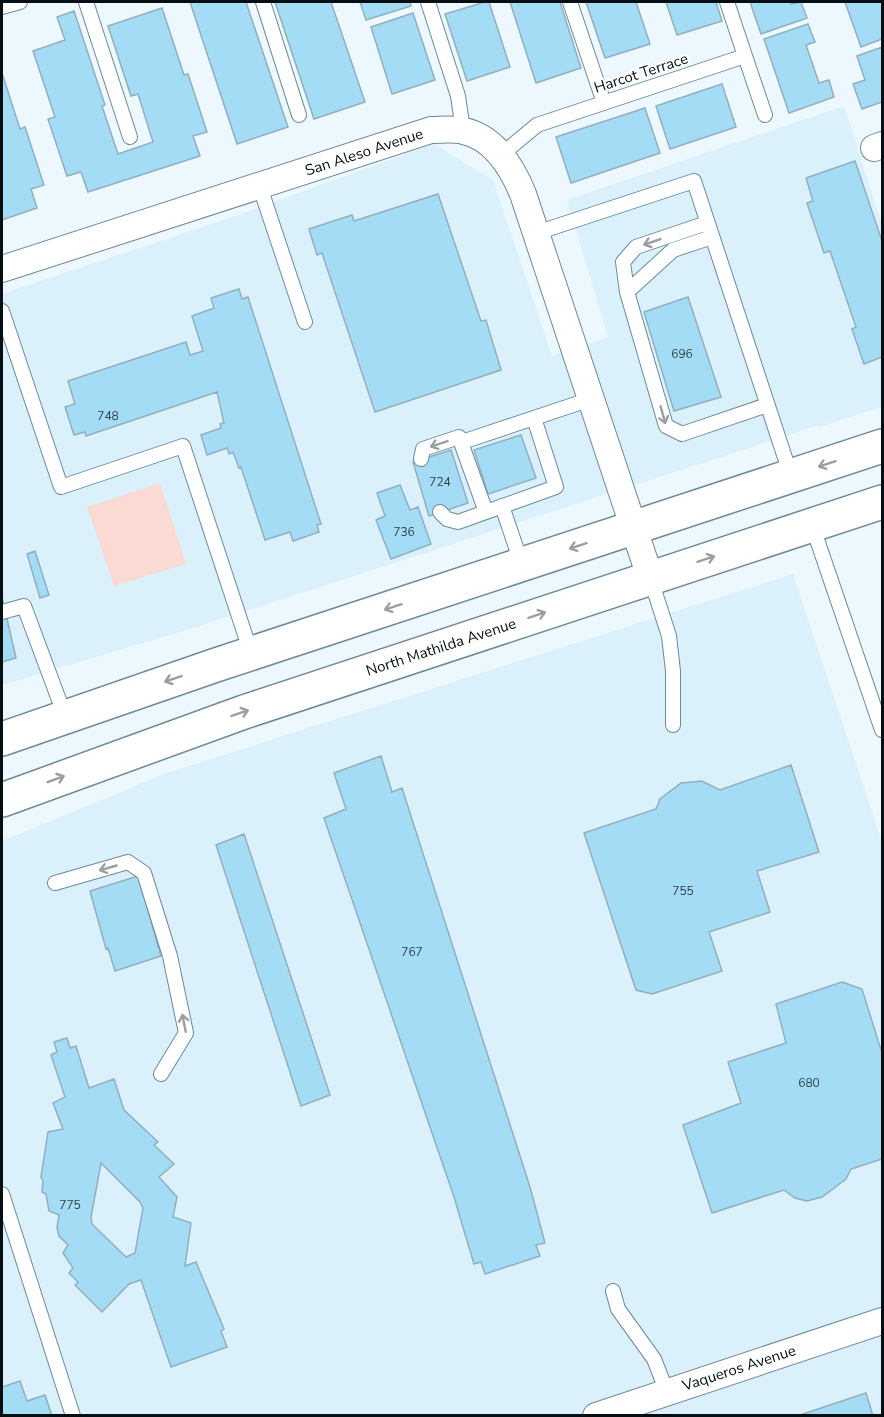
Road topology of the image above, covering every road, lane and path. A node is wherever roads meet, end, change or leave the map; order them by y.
1 (20, 2) edge
2 (86, 2) edge
3 (263, 2) edge
4 (428, 2) edge
5 (570, 2) edge
6 (727, 2) edge
7 (2, 7) edge
8 (745, 56) junction
9 (604, 103) junction
10 (299, 115) dead end
11 (765, 115) dead end
12 (463, 130) junction
13 (130, 137) dead end
14 (501, 154) junction
15 (260, 187) junction
16 (707, 223) junction
17 (536, 233) junction
18 (712, 237) junction
19 (2, 269) edge
20 (627, 292) junction
21 (2, 311) edge
22 (305, 322) dead end
23 (591, 399) junction
24 (767, 405) junction
25 (534, 418) junction
26 (462, 442) junction
27 (882, 446) edge
28 (421, 459) dead end
29 (791, 476) junction
30 (882, 502) edge
31 (502, 506) junction
32 (440, 512) dead end
33 (486, 512) junction
34 (812, 525) junction
35 (634, 527) junction
36 (522, 565) junction
37 (650, 577) junction
38 (2, 612) edge
39 (251, 653) junction
40 (65, 716) junction
41 (673, 724) dead end
42 (882, 730) edge
43 (2, 739) edge
44 (2, 800) edge
45 (55, 883) dead end
46 (161, 1074) dead end
47 (2, 1194) edge
48 (613, 1292) dead end
49 (882, 1321) edge
50 (667, 1392) junction
51 (73, 1416) edge
52 (596, 1416) edge

1 - 7 lane
2 - 13 lane
3 - 10 lane
4 - 12 lane
5 - 9 lane
6 - 8 lane
8 - 9 lane, Harcot Terrace
8 - 11 lane
9 - 14 lane, Harcot Terrace
12 - 14 street, San Aleso Avenue
12 - 15 street, San Aleso Avenue
14 - 17 street, San Aleso Avenue
15 - 19 street, San Aleso Avenue
15 - 22 lane
16 - 17 lane
16 - 18 lane
16 -> 20 lane
17 - 23 street, San Aleso Avenue
18 - 20 lane
18 - 24 lane
20 -> 24 lane
21 - 39 lane
23 - 25 lane
23 - 35 street, San Aleso Avenue
24 - 29 lane
25 - 26 lane
25 - 31 lane
26 -> 28 lane
26 - 33 lane
27 -> 29 main road
29 - 35 main road
30 - 34 main road, North Mathilda Avenue
31 - 33 lane
31 - 36 lane
32 - 33 lane
37 -> 34 main road, North Mathilda Avenue
34 - 42 lane
35 -> 36 main road
35 - 37 street, San Aleso Avenue
36 -> 39 main road
37 - 41 lane
44 -> 37 main road, North Mathilda Avenue
38 - 40 lane
39 -> 40 main road
40 - 43 main road
46 -> 45 lane
47 - 51 lane
48 - 50 lane
49 - 50 street, Vaqueros Avenue
50 - 52 street, Vaqueros Avenue

